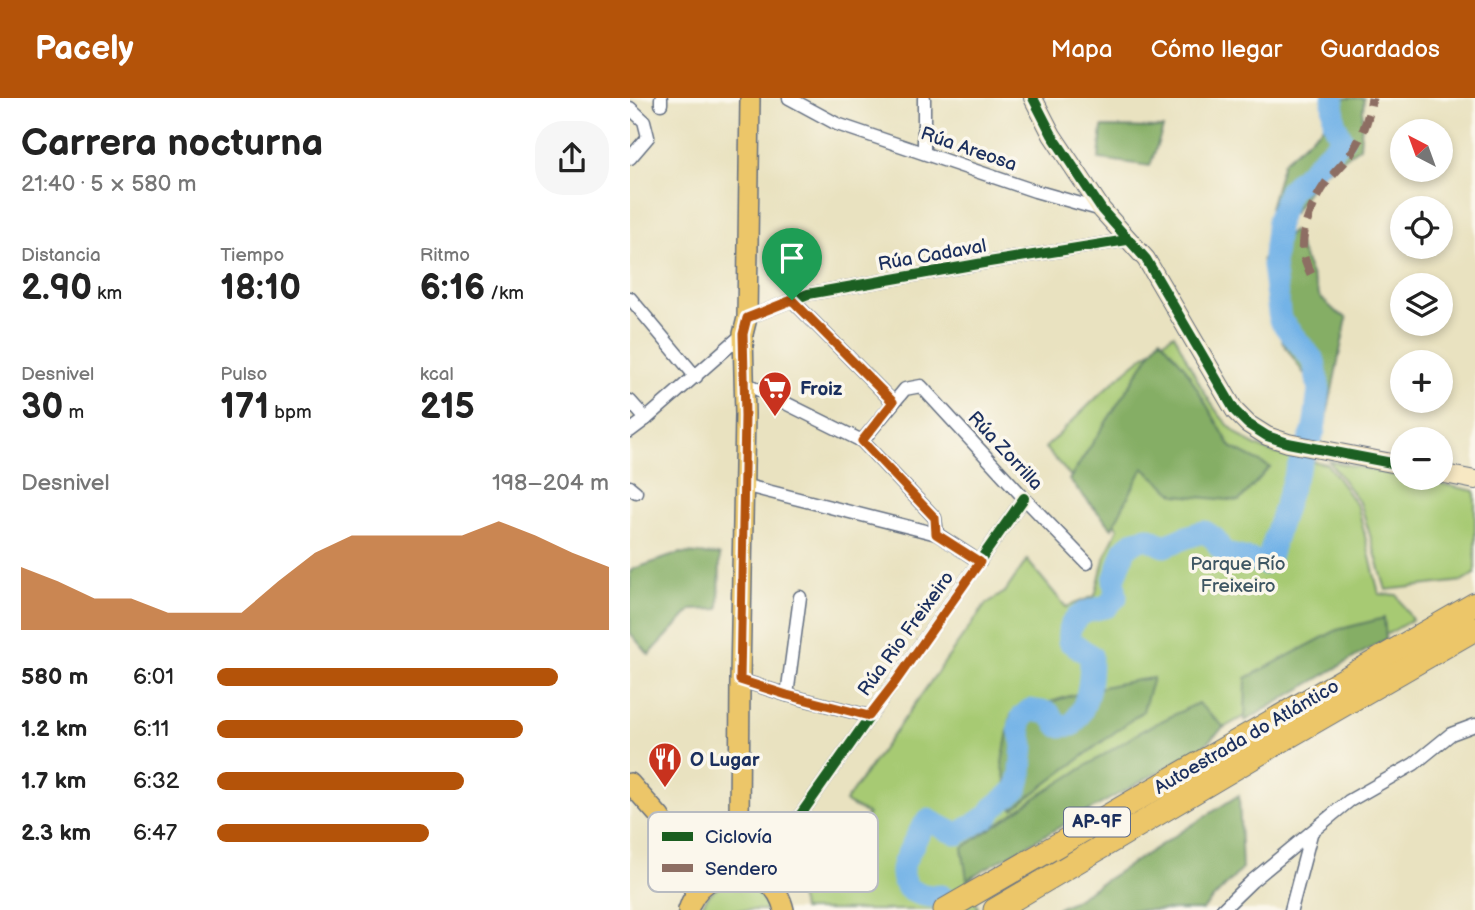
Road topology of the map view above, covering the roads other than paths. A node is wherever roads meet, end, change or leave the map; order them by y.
1 (750, 98) edge
2 (789, 98) edge
3 (924, 98) edge
4 (1032, 98) edge
5 (630, 108) edge
6 (924, 153) junction
7 (630, 158) edge
8 (1102, 210) junction
9 (1127, 240) junction
10 (630, 298) edge
11 (792, 300) junction
12 (745, 326) junction
13 (696, 377) junction
14 (745, 383) junction
15 (630, 401) edge
16 (893, 402) junction
17 (646, 419) junction
18 (630, 431) edge
19 (862, 441) junction
20 (1390, 463) edge
21 (1453, 476) edge
22 (1475, 480) edge
23 (743, 485) junction
24 (1024, 498) junction
25 (936, 534) junction
26 (980, 562) junction
27 (1087, 563) dead end
28 (800, 597) dead end
29 (1475, 604) edge
30 (1475, 629) edge
31 (1372, 676) junction
32 (740, 680) junction
33 (787, 695) junction
34 (869, 716) junction
35 (1475, 726) edge
36 (1230, 758) junction
37 (630, 783) edge
38 (656, 812) edge
39 (737, 812) edge
40 (802, 812) edge
41 (1311, 834) junction
42 (776, 892) edge
43 (784, 910) edge
44 (945, 910) edge
45 (995, 910) edge
46 (1222, 910) edge
47 (1291, 910) edge

1 - 12 main road
2 - 6 street, Rúa Areosa
3 - 6 street
4 - 8 street
5 - 7 street
6 - 8 street, Rúa Areosa
8 - 9 street
9 - 11 street, Rúa Cadaval
9 - 20 street
10 - 13 street
11 - 12 street, Rúa Cadaval
11 - 16 street
12 - 13 street
12 - 14 main road
13 - 17 street
14 - 19 street
14 - 23 main road
15 - 17 street
16 - 19 street
16 - 24 street, Rúa Zorrilla
17 - 18 street
19 - 25 street
21 - 22 street
23 - 25 street
23 - 32 main road
24 - 26 street, Rúa Rio Freixeiro
24 - 27 street, Rúa Zorrilla
25 - 26 street
26 - 34 street, Rúa Rio Freixeiro
28 - 33 street
29 - 31 highway, Autoestrada do Atlántico / AP-9F
30 - 31 highway, Autoestrada do Atlántico / AP-9F
31 - 36 highway, Autoestrada do Atlántico / AP-9F
32 - 33 street
32 - 39 main road
33 - 34 street
34 - 40 street, Rúa Rio Freixeiro
35 - 41 street
36 - 44 highway, Autoestrada do Atlántico / AP-9F
36 - 45 highway, Autoestrada do Atlántico / AP-9F
37 - 38 main road
41 - 46 street
41 - 47 street
42 - 43 main road

